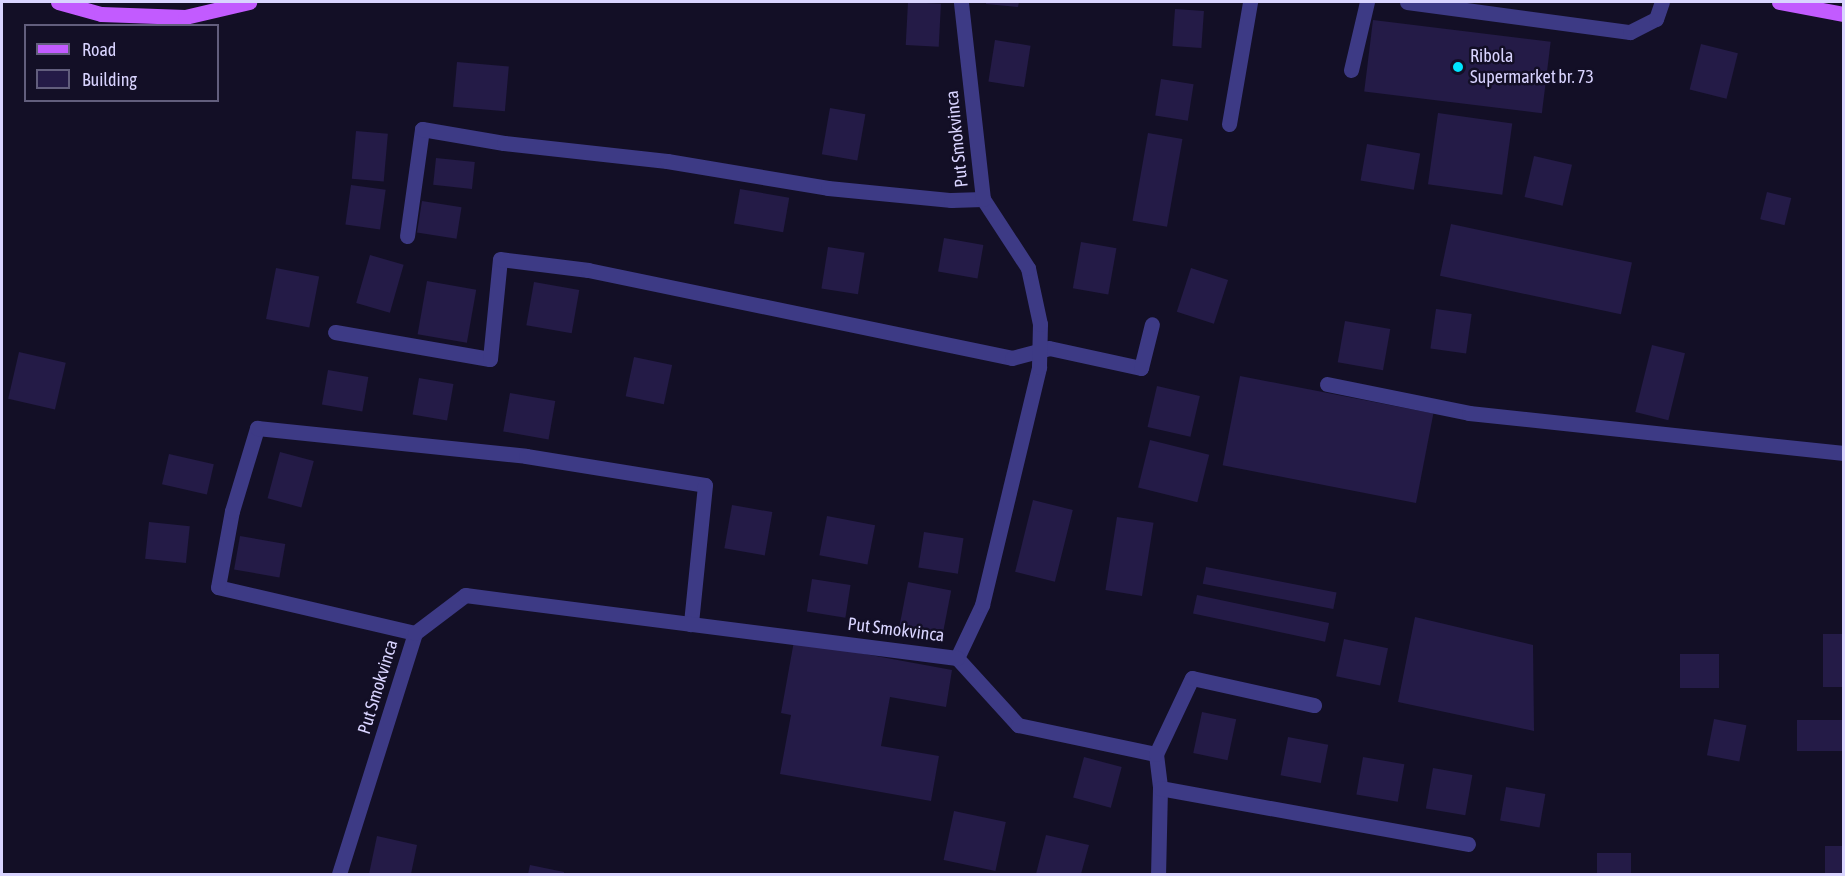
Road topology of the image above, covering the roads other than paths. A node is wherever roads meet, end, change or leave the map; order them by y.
1 (58, 2) edge
2 (249, 2) edge
3 (961, 2) edge
4 (1250, 2) edge
5 (1367, 2) edge
6 (1407, 2) edge
7 (1662, 2) edge
8 (1779, 2) edge
9 (1844, 14) edge
10 (1351, 70) dead end
11 (1229, 124) dead end
12 (983, 199) junction
13 (407, 236) dead end
14 (1152, 324) dead end
15 (335, 332) dead end
16 (1038, 350) junction
17 (1327, 384) dead end
18 (1844, 453) edge
19 (692, 624) junction
20 (415, 633) junction
21 (957, 657) junction
22 (1314, 705) dead end
23 (1156, 754) junction
24 (1160, 788) junction
25 (1468, 844) dead end
26 (339, 874) edge
27 (1158, 874) edge

1 - 2 main road
3 - 12 street, Put Smokvinca
4 - 11 street
5 - 10 street
6 - 7 street
8 - 9 main road
12 - 13 street
12 - 16 street, Put Smokvinca
14 - 16 street
15 - 16 street
16 - 21 street, Put Smokvinca
17 - 18 street
19 - 20 street, Put Smokvinca
19 - 20 street
19 - 21 street, Put Smokvinca
20 - 26 street, Put Smokvinca
21 - 23 street
22 - 23 street
23 - 24 street
24 - 25 street
24 - 27 street

